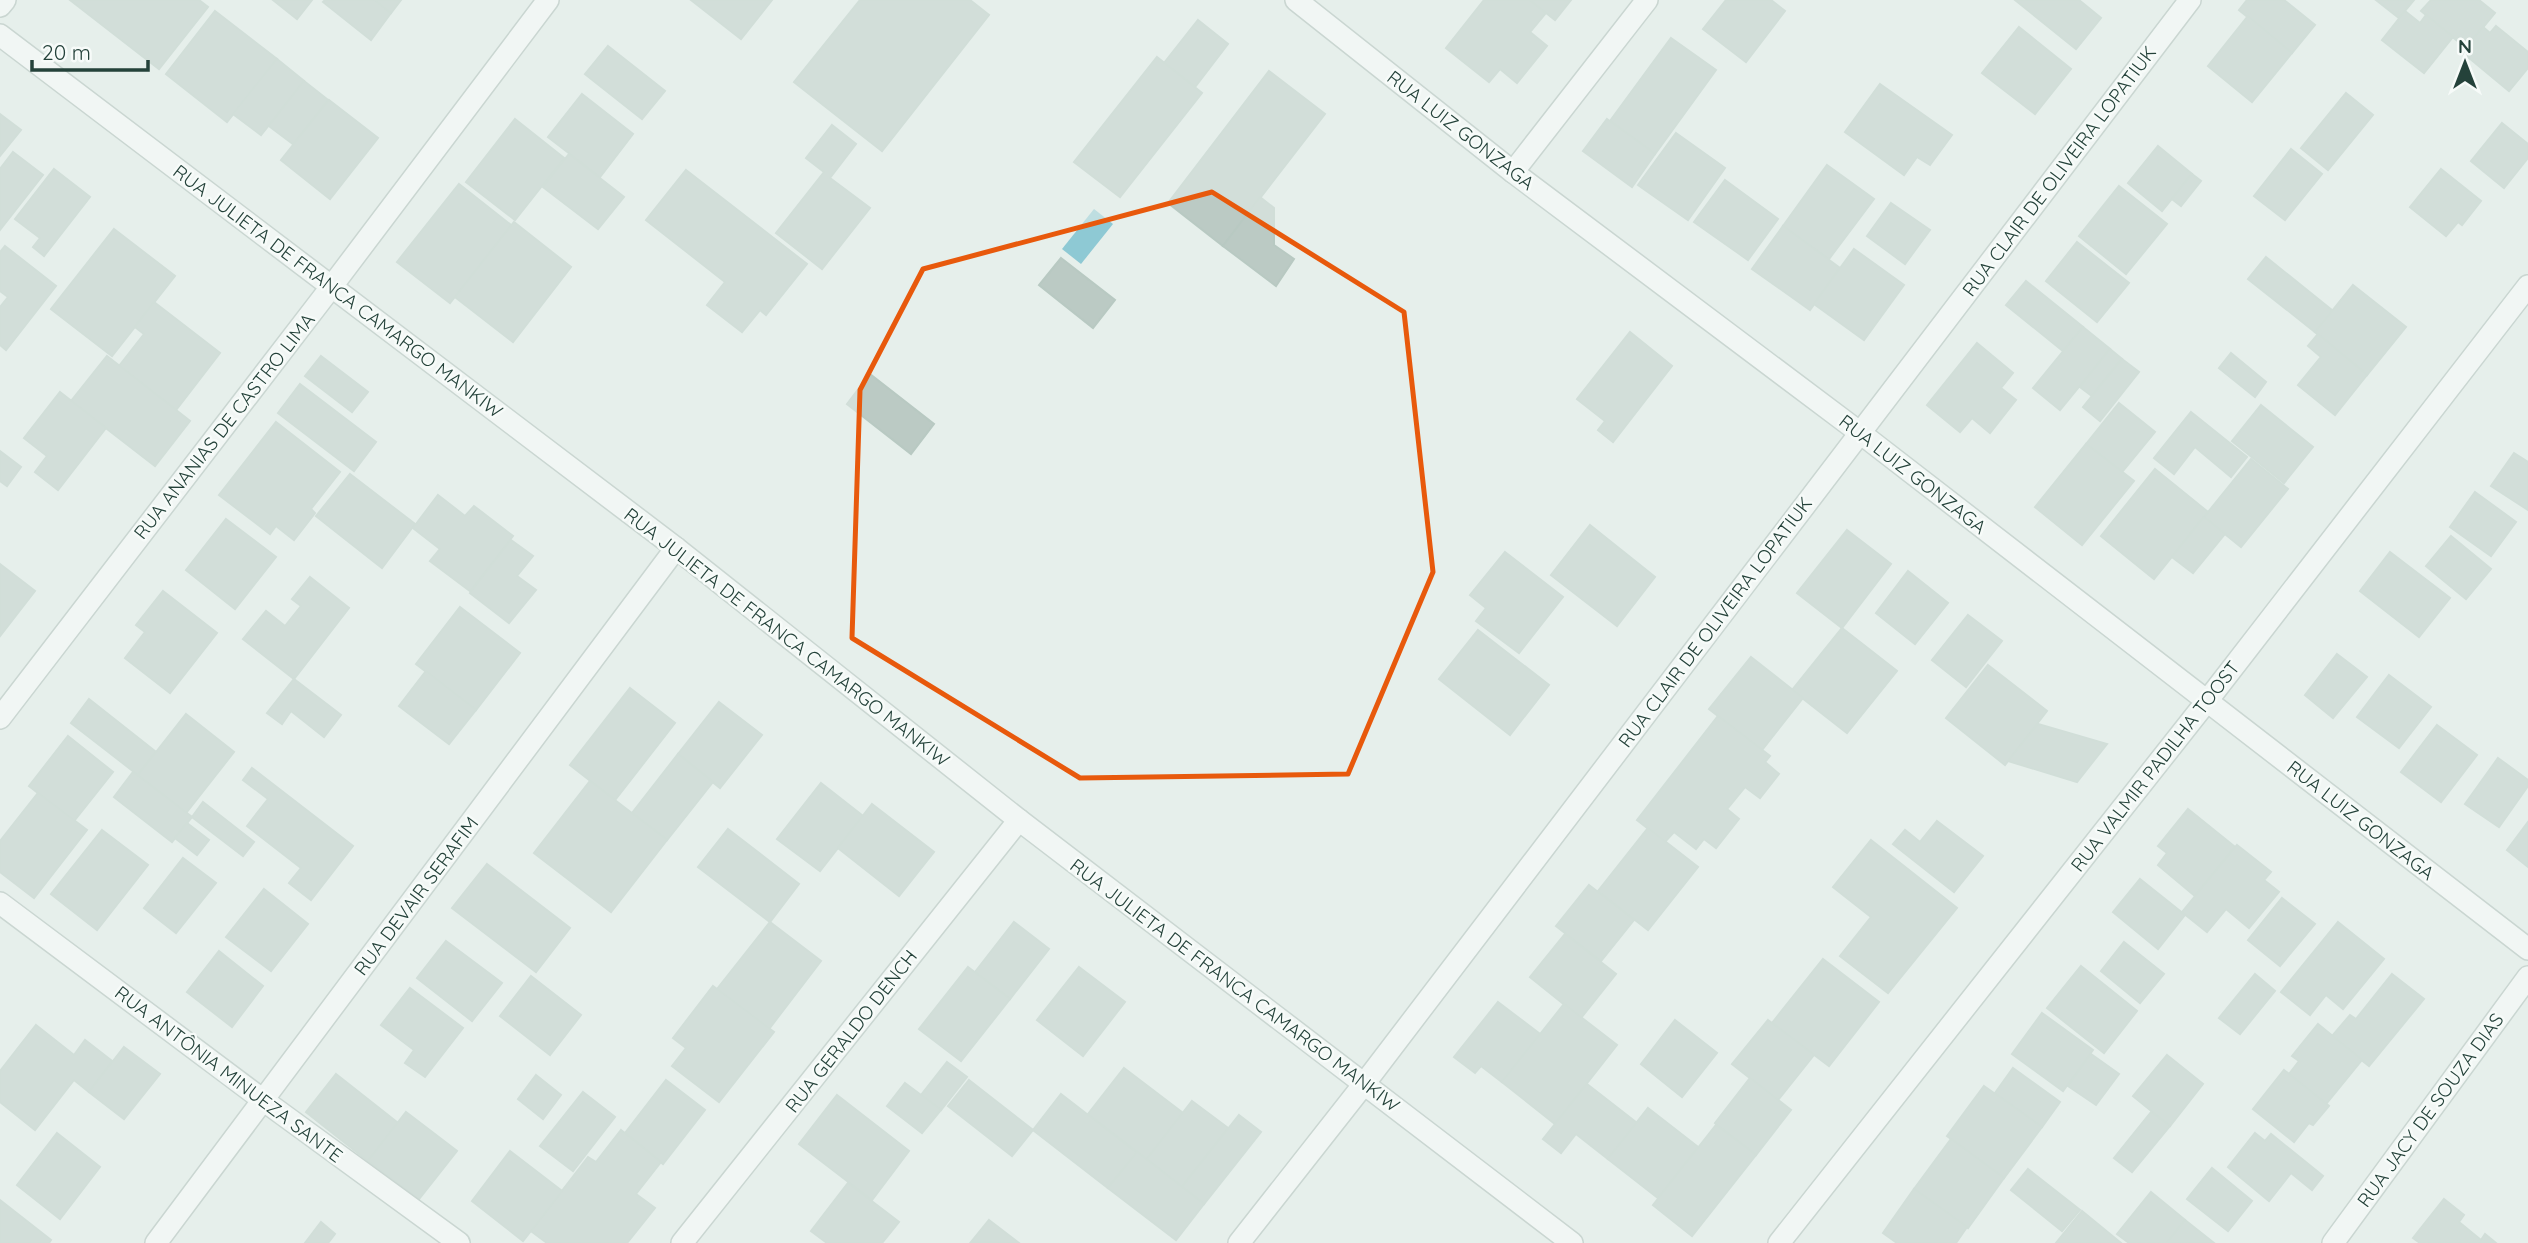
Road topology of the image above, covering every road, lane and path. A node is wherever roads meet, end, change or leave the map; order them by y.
1 (5, 0) edge
2 (548, 0) edge
3 (1296, 0) edge
4 (1647, 0) edge
5 (2190, 0) edge
6 (0, 6) edge
7 (0, 35) edge
8 (1513, 172) junction
9 (332, 286) junction
10 (2528, 286) edge
11 (1859, 432) junction
12 (676, 548) junction
13 (2207, 701) junction
14 (0, 718) edge
15 (1019, 820) junction
16 (0, 903) edge
17 (2528, 949) edge
18 (2528, 977) edge
19 (1364, 1084) junction
20 (263, 1100) junction
21 (156, 1243) edge
22 (459, 1243) edge
23 (682, 1243) edge
24 (1239, 1243) edge
25 (1572, 1243) edge
26 (1779, 1243) edge
27 (2333, 1243) edge

1 - 6 street
2 - 9 street, RUA ANANIAS DE CASTRO LIMA
3 - 8 street, RUA LUIZ GONZAGA
4 - 8 street
5 - 11 street, RUA CLAIR DE OLIVEIRA LOPATIUK
7 - 9 street, RUA JULIETA DE FRANCA CAMARGO MANKIW
8 - 11 street, RUA LUIZ GONZAGA
9 - 12 street, RUA JULIETA DE FRANCA CAMARGO MANKIW
9 - 14 street, RUA ANANIAS DE CASTRO LIMA
10 - 13 street, RUA VALMIR PADILHA TOOST
11 - 13 street, RUA LUIZ GONZAGA
11 - 19 street, RUA CLAIR DE OLIVEIRA LOPATIUK
12 - 15 street, RUA JULIETA DE FRANCA CAMARGO MANKIW
12 - 20 street, RUA DEVAIR SERAFIM
13 - 17 street, RUA LUIZ GONZAGA
13 - 26 street, RUA VALMIR PADILHA TOOST
15 - 19 street, RUA JULIETA DE FRANCA CAMARGO MANKIW
15 - 23 street, RUA GERALDO DENCH
16 - 20 street, RUA ANTÔNIA MINUEZA SANTE
18 - 27 street, RUA JACY DE SOUZA DIAS
19 - 24 street, RUA CLAIR DE OLIVEIRA LOPATIUK
19 - 25 street, RUA JULIETA DE FRANCA CAMARGO MANKIW
20 - 21 street, RUA DEVAIR SERAFIM
20 - 22 street, RUA ANTÔNIA MINUEZA SANTE

